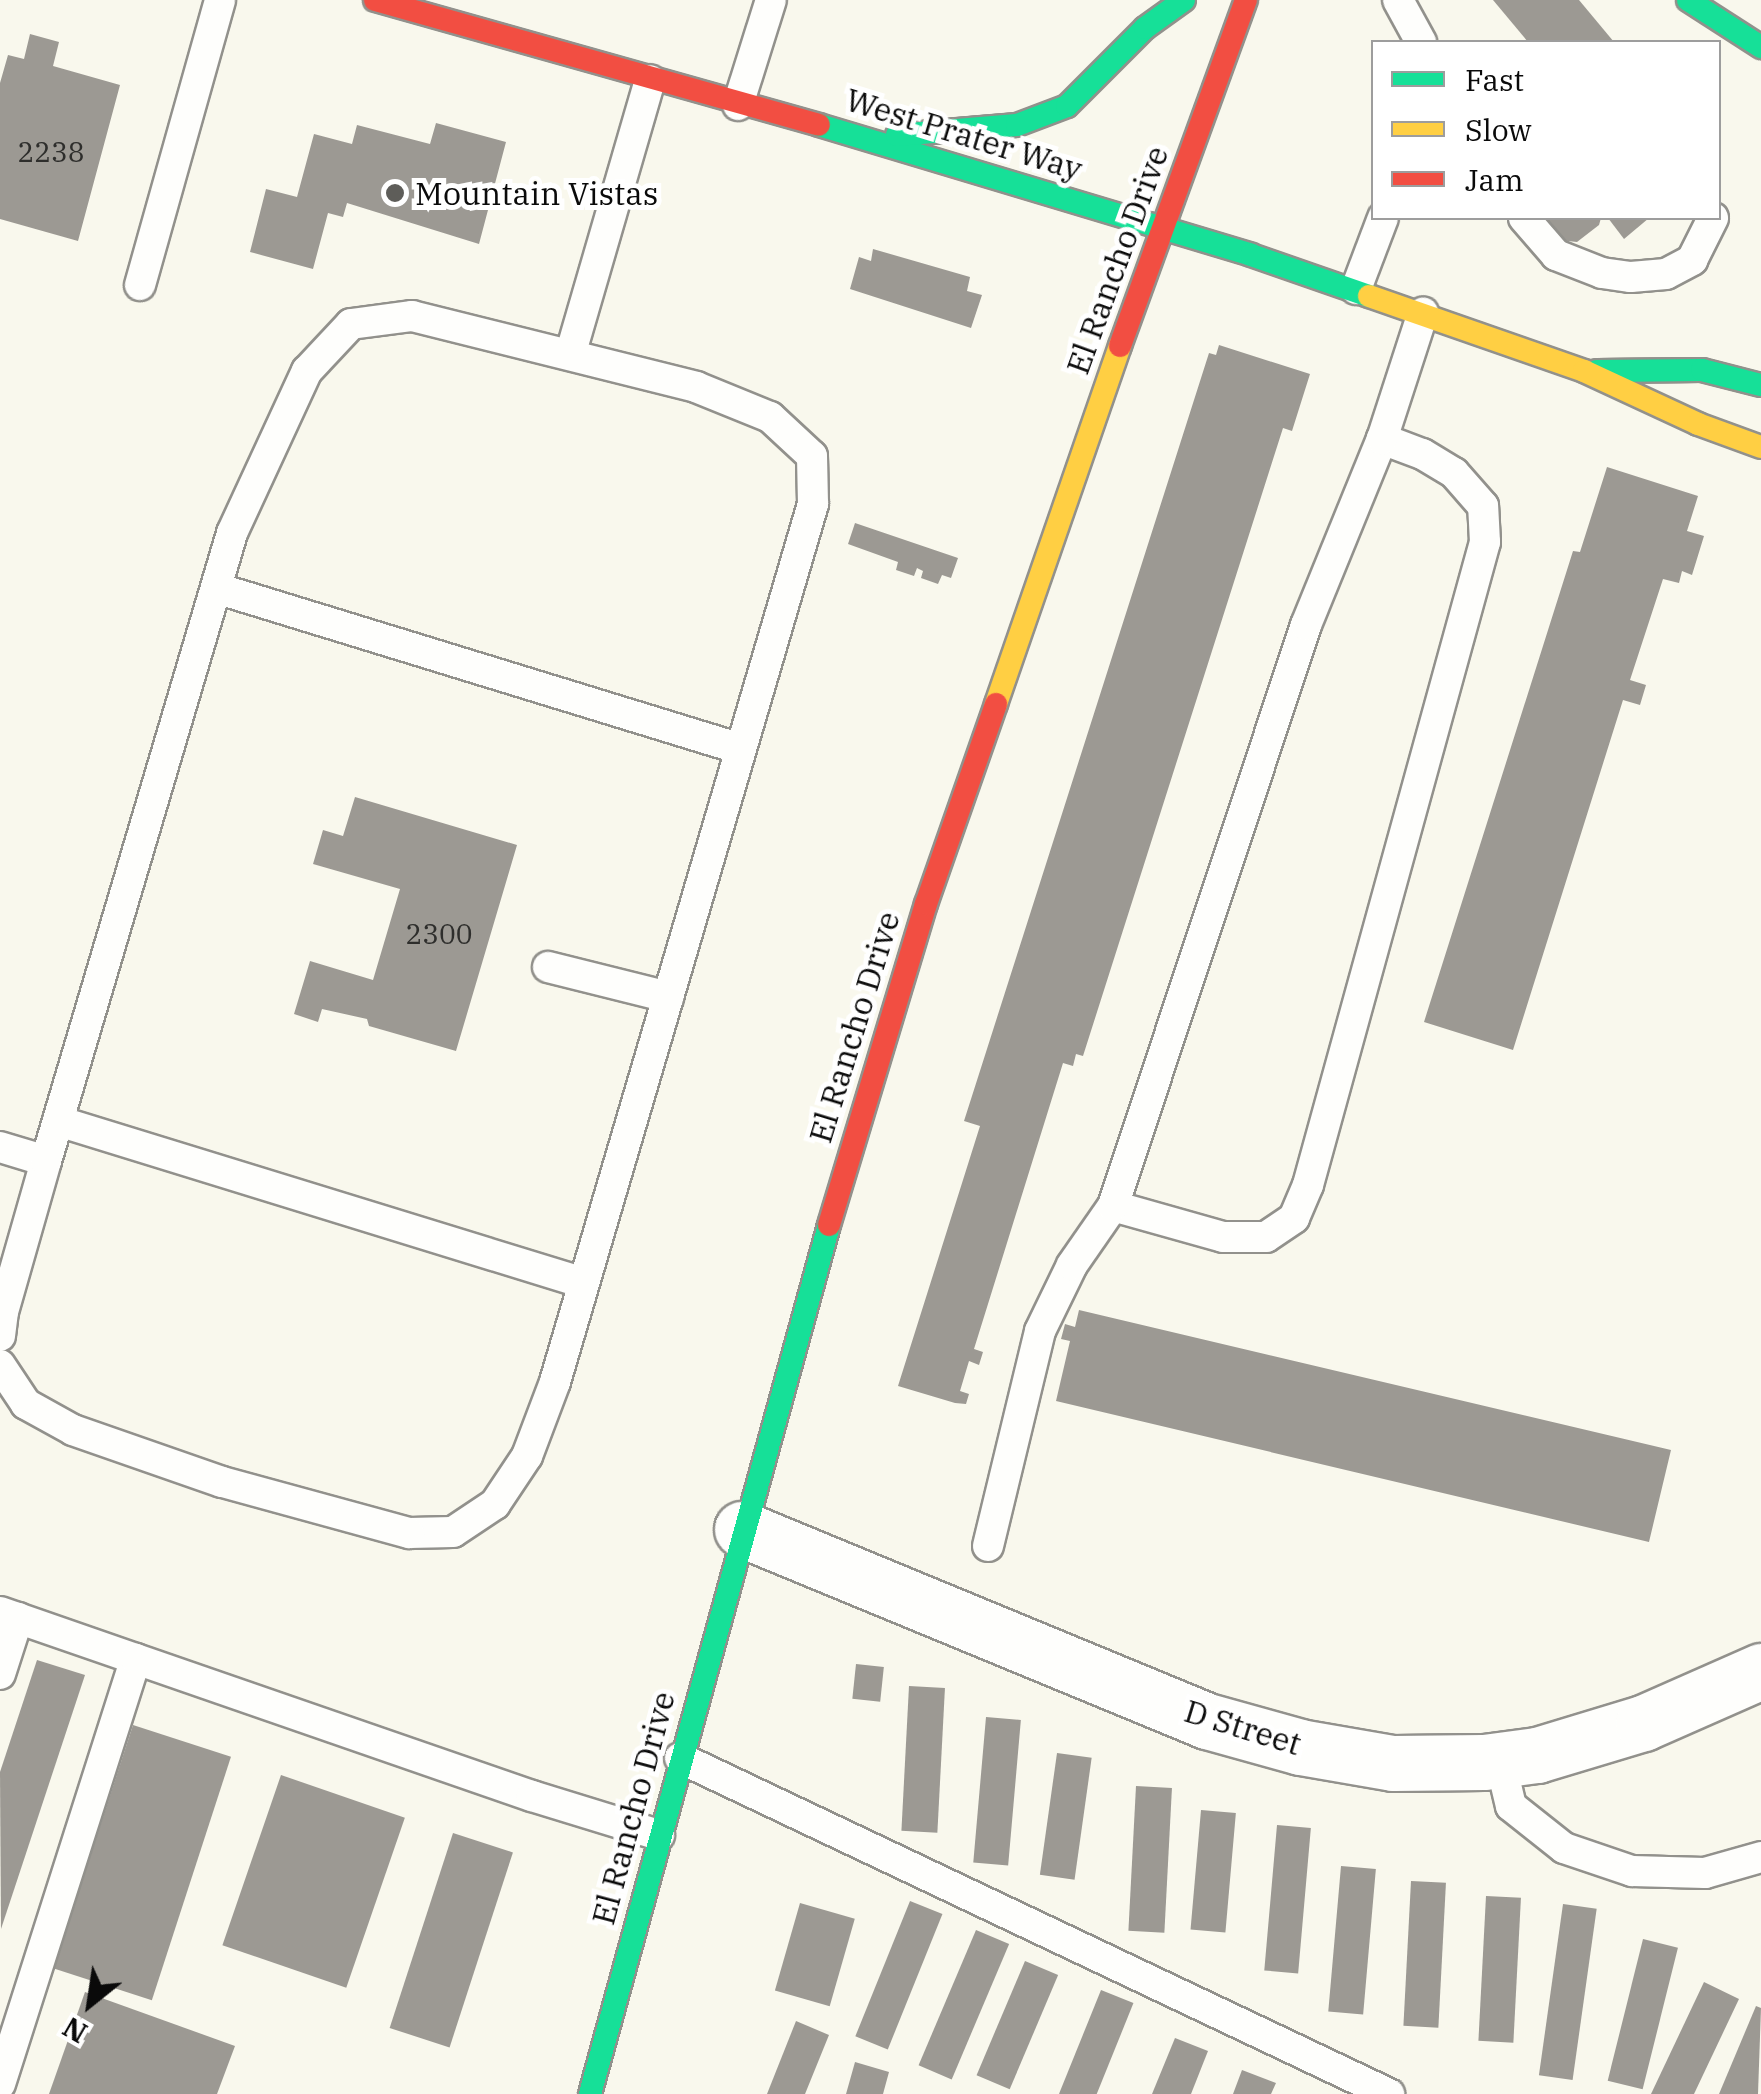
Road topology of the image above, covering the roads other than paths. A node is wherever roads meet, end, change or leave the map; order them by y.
1 (220, 0) edge
2 (375, 0) edge
3 (772, 0) edge
4 (1184, 0) edge
5 (1246, 0) edge
6 (1398, 0) edge
7 (1688, 0) edge
8 (1420, 40) edge
9 (1761, 47) edge
10 (650, 80) junction
11 (738, 104) junction
12 (870, 137) junction
13 (1382, 220) edge
14 (1526, 220) edge
15 (1711, 220) edge
16 (1163, 227) junction
17 (140, 285) dead end
18 (1356, 290) junction
19 (1423, 313) junction
20 (571, 352) junction
21 (1584, 371) junction
22 (1761, 385) edge
23 (1382, 439) junction
24 (1761, 447) edge
25 (216, 588) junction
26 (741, 749) junction
27 (548, 967) dead end
28 (668, 997) junction
29 (58, 1121) junction
30 (0, 1147) edge
31 (46, 1161) junction
32 (1113, 1206) junction
33 (584, 1283) junction
34 (0, 1336) edge
35 (0, 1365) edge
36 (742, 1528) junction
37 (988, 1546) dead end
38 (9, 1615) edge
39 (136, 1659) junction
40 (1761, 1671) edge
41 (0, 1674) edge
42 (680, 1758) junction
43 (1500, 1760) junction
44 (659, 1835) junction
45 (1761, 1857) edge
46 (0, 2084) edge
47 (590, 2094) edge
48 (1388, 2094) edge

1 - 17 lane
2 - 10 main road, West Prater Way
3 - 11 lane
4 - 12 main road
5 - 16 main road, El Rancho Drive
6 - 8 lane
7 - 9 main road
10 - 11 main road, West Prater Way
10 - 20 lane
11 - 12 main road, West Prater Way
12 - 16 main road, West Prater Way
13 - 18 lane
14 - 15 lane
16 - 18 main road, West Prater Way
16 - 36 main road, El Rancho Drive
18 - 19 main road, West Prater Way
19 - 21 main road, West Prater Way
19 - 23 lane
20 - 25 lane
20 - 26 lane
21 - 22 main road, West Prater Way
21 - 24 main road, West Prater Way
23 - 32 lane
23 - 32 lane
25 - 26 lane
25 - 29 lane
26 - 28 lane
27 - 28 lane
28 - 33 lane
29 - 31 lane
29 - 33 lane
30 - 31 lane
31 - 34 lane
32 - 37 lane
33 - 35 lane
36 - 42 main road, El Rancho Drive
36 - 43 street, D Street
38 - 39 lane
38 - 41 lane
39 - 44 lane
39 - 46 lane
40 - 43 street, D Street
42 - 44 main road, El Rancho Drive
42 - 48 lane
43 - 45 lane
44 - 47 main road, El Rancho Drive

